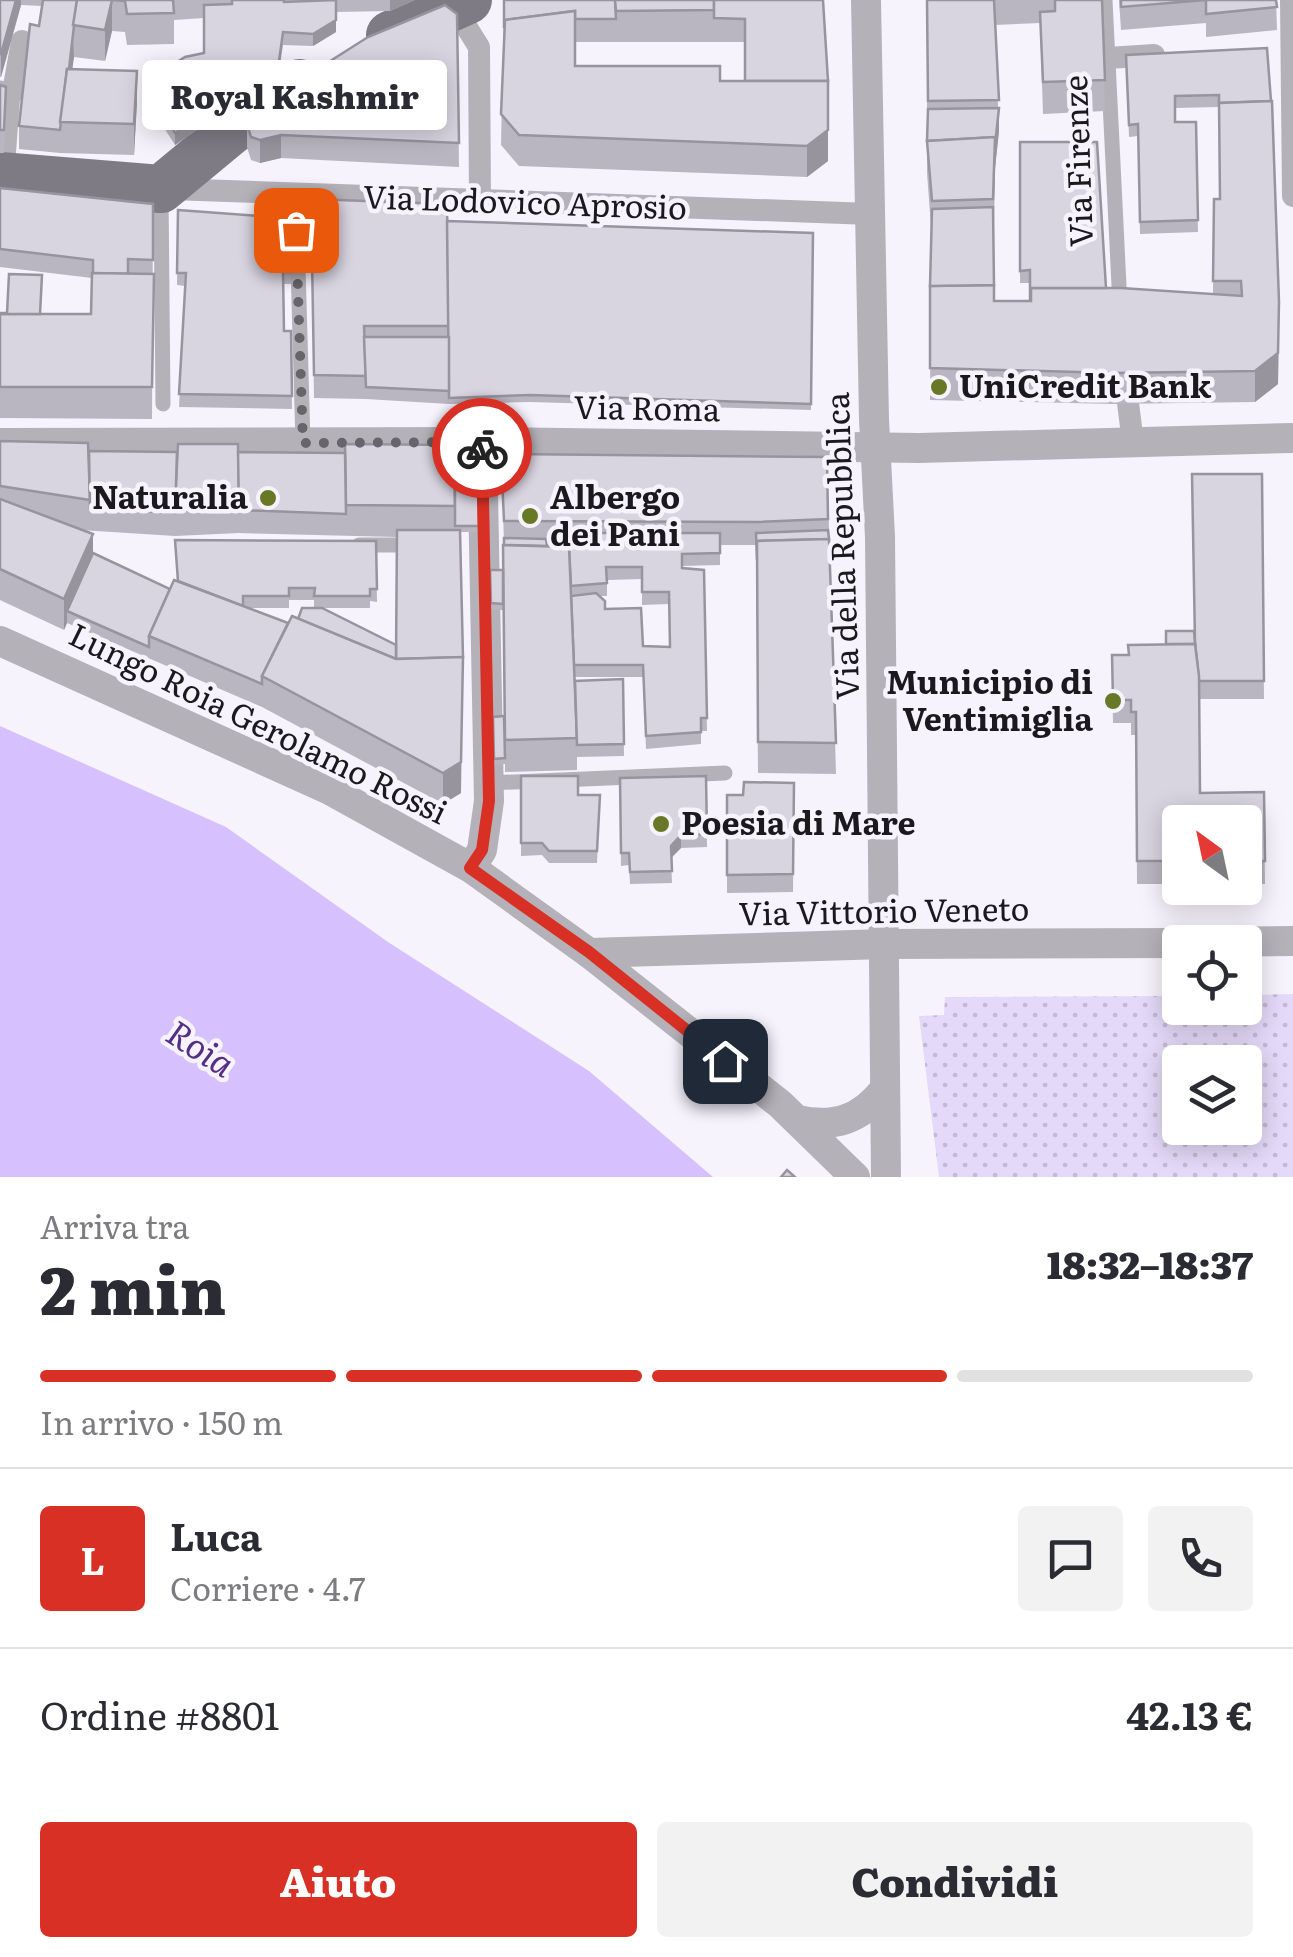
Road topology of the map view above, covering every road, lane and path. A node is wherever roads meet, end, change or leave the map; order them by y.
1 (866, 0) edge
2 (1105, 0) edge
3 (1290, 0) edge
4 (462, 2) edge
5 (22, 41) dead end
6 (1282, 47) edge
7 (1174, 54) edge
8 (1108, 58) junction
9 (7, 90) edge
10 (3, 176) edge
11 (162, 189) junction
12 (296, 195) junction
13 (1293, 196) edge
14 (480, 202) junction
15 (871, 214) junction
16 (1121, 319) edge
17 (1128, 403) edge
18 (162, 404) dead end
19 (1293, 438) edge
20 (482, 442) junction
21 (0, 443) edge
22 (303, 443) junction
23 (1133, 443) junction
24 (876, 447) junction
25 (428, 544) edge
26 (333, 545) edge
27 (0, 641) edge
28 (725, 774) dead end
29 (489, 784) junction
30 (470, 868) junction
31 (1262, 941) edge
32 (1293, 941) edge
33 (1162, 943) edge
34 (884, 944) junction
35 (589, 952) junction
36 (884, 1090) junction
37 (797, 1120) junction
38 (855, 1177) edge
39 (886, 1177) edge

1 - 15 street, Via della Repubblica
2 - 8 lane, Via Firenze
3 - 6 street
4 - 11 main road
4 - 14 street
5 - 9 street
6 - 13 street
7 - 8 street
8 - 16 lane, Via Firenze
9 - 10 lane
10 - 11 main road, Via Lodovico Aprosio
11 - 12 street, Via Lodovico Aprosio
11 - 18 lane
12 - 14 street, Via Lodovico Aprosio
12 - 22 lane
14 - 15 street, Via Lodovico Aprosio
15 - 24 street, Via della Repubblica
17 - 23 street
19 - 23 street, Via Roma
20 - 22 street, Via Roma
20 - 24 street, Via Roma
20 - 29 street
21 - 22 street, Via Roma
23 - 24 street, Via Roma
24 - 34 street, Via della Repubblica
25 - 26 lane
27 - 30 street, Lungo Roia Gerolamo Rossi
28 - 29 lane
29 - 30 street
30 - 35 street, Lungo Roia Gerolamo Rossi
31 - 32 street
33 - 34 street, Via Vittorio Veneto
34 - 35 street, Via Vittorio Veneto
34 - 36 street, Via della Repubblica
35 - 37 street, Lungo Roia Gerolamo Rossi
36 - 37 street
36 - 39 street, Via della Repubblica
37 - 38 street, Lungo Roia Gerolamo Rossi

